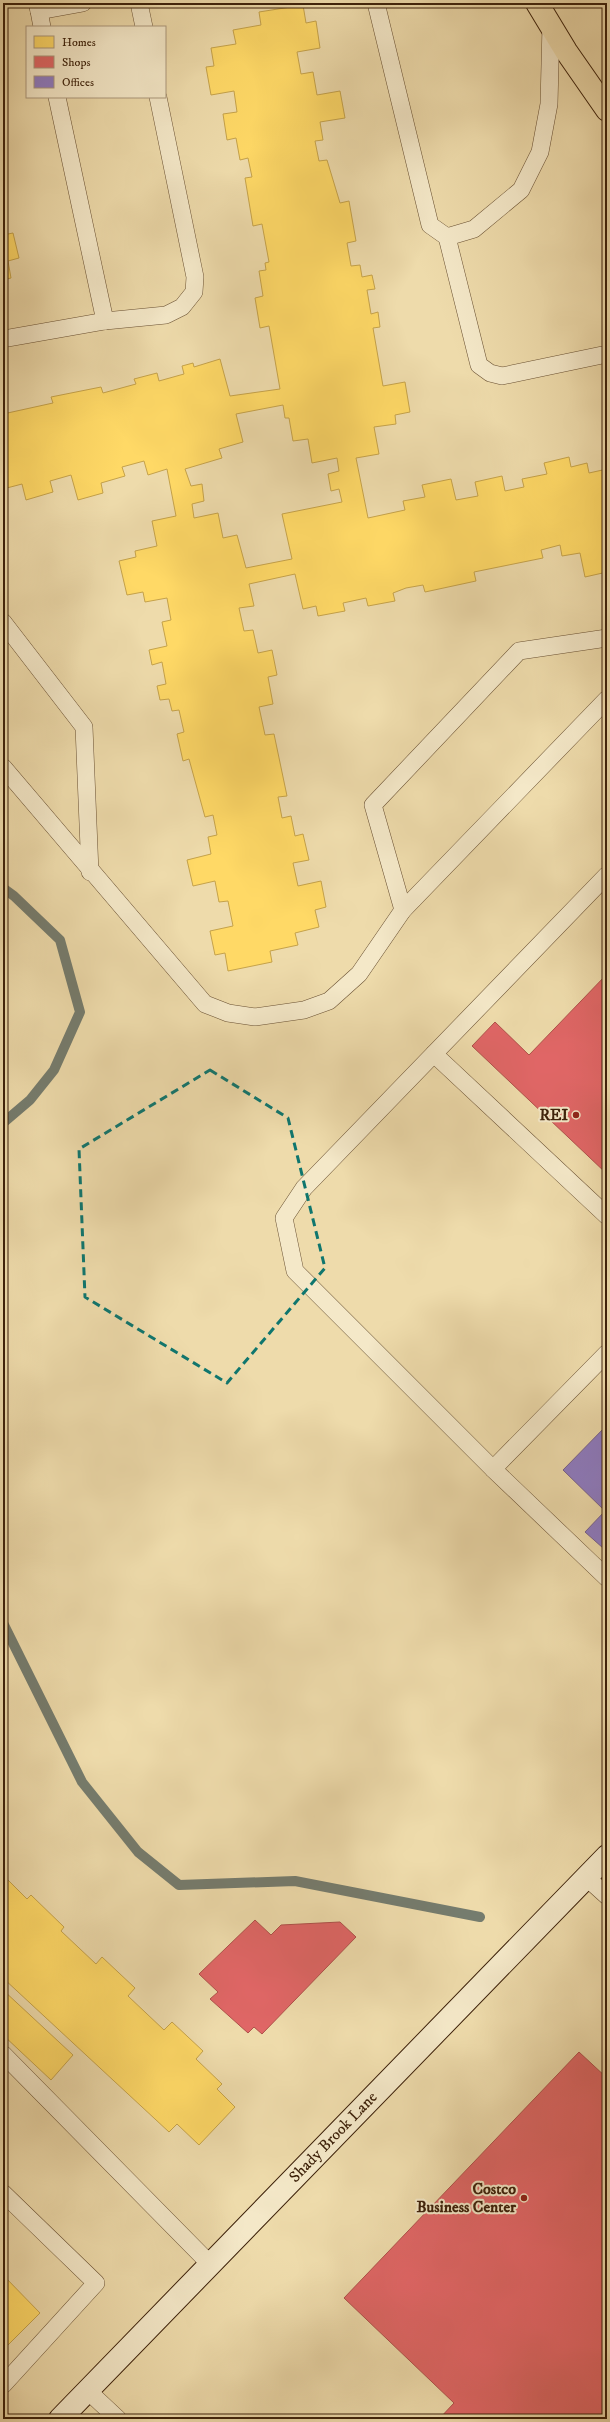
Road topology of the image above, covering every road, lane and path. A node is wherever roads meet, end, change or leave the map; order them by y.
1 (83, 3) edge
2 (139, 3) edge
3 (376, 3) edge
4 (538, 3) edge
5 (39, 14) edge
6 (551, 25) junction
7 (144, 26) edge
8 (57, 98) edge
9 (158, 98) edge
10 (607, 110) edge
11 (447, 237) junction
12 (105, 321) junction
13 (3, 339) edge
14 (607, 354) edge
15 (3, 622) edge
16 (607, 638) edge
17 (607, 699) edge
18 (3, 767) edge
19 (90, 872) junction
20 (607, 874) edge
21 (403, 910) junction
22 (434, 1054) junction
23 (607, 1216) edge
24 (607, 1353) edge
25 (493, 1469) junction
26 (607, 1578) edge
27 (607, 1856) edge
28 (587, 1878) junction
29 (607, 1896) edge
30 (3, 2054) edge
31 (3, 2192) edge
32 (210, 2264) junction
33 (3, 2385) edge
34 (87, 2390) junction
35 (60, 2419) edge
36 (118, 2419) edge

1 - 5 lane
2 - 7 lane
3 - 11 lane
4 - 6 main road
6 - 10 main road
6 - 11 lane
8 - 12 lane
9 - 12 lane
11 - 14 lane
12 - 13 lane
15 - 19 lane
16 - 21 lane
17 - 21 lane
18 - 19 lane
19 - 21 lane
20 - 22 lane
22 - 23 lane
22 - 25 lane
24 - 25 lane
25 - 26 lane
27 - 28 street, Shady Brook Lane
28 - 29 lane
28 - 32 street, Shady Brook Lane
30 - 32 lane
31 - 33 lane
32 - 34 street, Shady Brook Lane
34 - 35 street, Shady Brook Lane
34 - 36 lane

